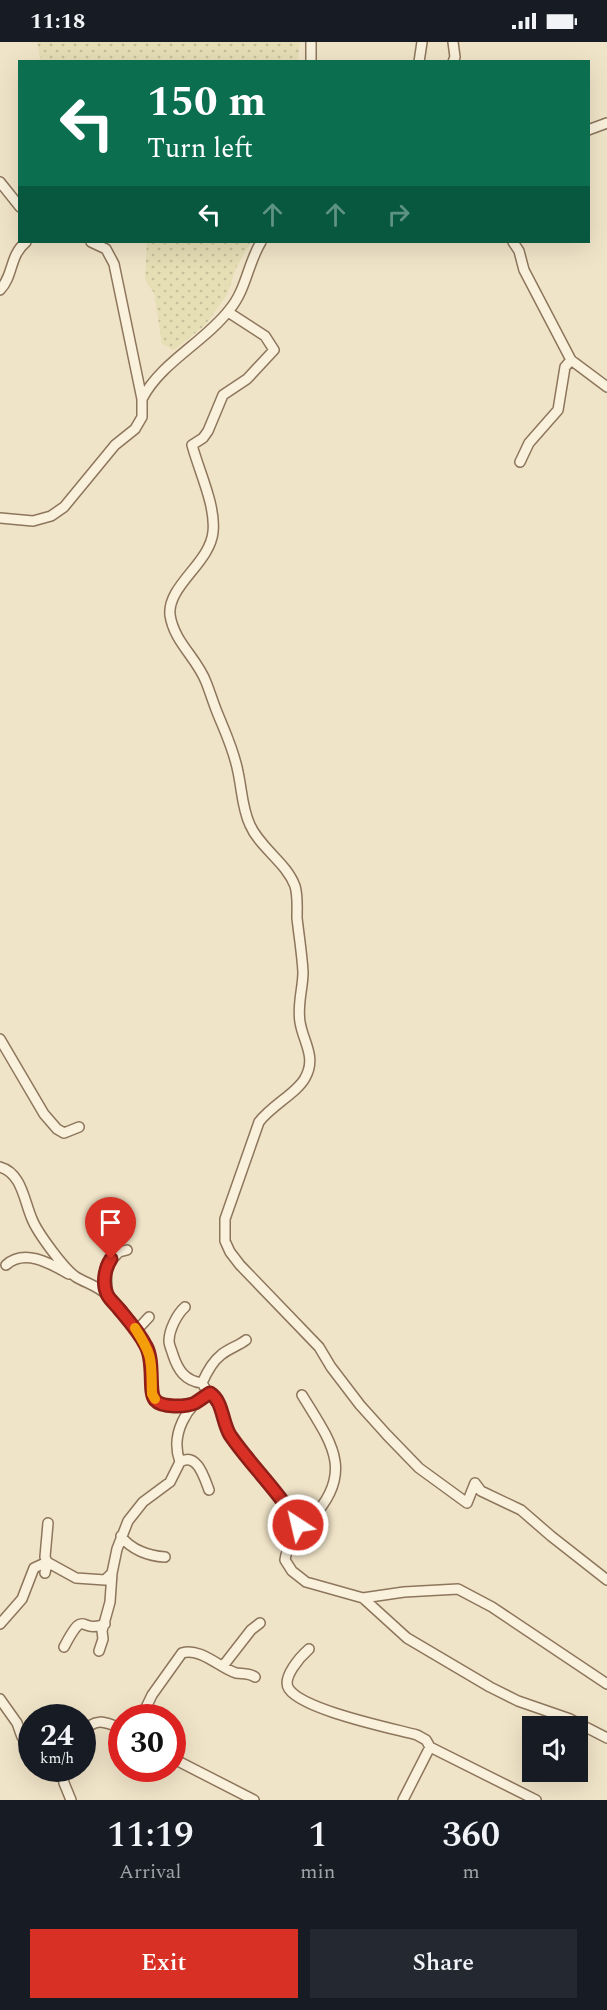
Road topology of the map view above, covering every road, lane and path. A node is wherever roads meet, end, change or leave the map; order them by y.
1 (311, 42) edge
2 (422, 42) edge
3 (453, 42) edge
4 (311, 60) edge
5 (419, 60) edge
6 (454, 60) edge
7 (607, 123) edge
8 (590, 129) edge
9 (0, 182) edge
10 (18, 204) edge
11 (25, 243) edge
12 (93, 243) edge
13 (260, 243) edge
14 (514, 243) edge
15 (0, 291) edge
16 (228, 312) junction
17 (572, 360) junction
18 (607, 387) edge
19 (142, 399) junction
20 (520, 462) dead end
21 (0, 518) edge
22 (0, 1039) edge
23 (79, 1127) dead end
24 (0, 1167) edge
25 (127, 1250) dead end
26 (6, 1265) dead end
27 (74, 1276) junction
28 (107, 1294) junction
29 (185, 1307) dead end
30 (149, 1317) dead end
31 (136, 1331) junction
32 (246, 1340) dead end
33 (202, 1383) junction
34 (210, 1393) junction
35 (302, 1395) dead end
36 (193, 1404) junction
37 (180, 1462) junction
38 (209, 1490) dead end
39 (48, 1523) dead end
40 (300, 1530) junction
41 (121, 1536) junction
42 (165, 1557) dead end
43 (47, 1562) junction
44 (45, 1573) dead end
45 (112, 1573) junction
46 (607, 1580) edge
47 (363, 1598) junction
48 (260, 1623) dead end
49 (0, 1624) edge
50 (105, 1624) junction
51 (64, 1647) dead end
52 (309, 1649) dead end
53 (99, 1651) dead end
54 (224, 1666) junction
55 (255, 1677) dead end
56 (607, 1684) edge
57 (0, 1699) edge
58 (148, 1704) edge
59 (18, 1726) edge
60 (607, 1738) edge
61 (430, 1742) junction
62 (186, 1765) edge
63 (64, 1782) edge
64 (72, 1800) edge
65 (254, 1800) edge
66 (403, 1800) edge
67 (536, 1800) edge

1 - 4 street
2 - 5 street
3 - 6 street
7 - 8 street
9 - 10 street
11 - 15 street
12 - 19 street
13 - 16 street
14 - 17 street
16 - 19 street
16 - 46 street
17 - 18 street
17 - 20 street
19 - 21 street
22 - 23 street
24 - 27 street
25 - 28 street
26 - 27 street
27 - 28 street
28 - 31 street
29 - 33 street
30 - 31 street
31 - 36 street
32 - 33 street
33 - 34 street
34 - 36 street
34 - 40 street
35 - 40 street
36 - 37 street
37 - 38 street
37 - 41 street
39 - 43 street
40 - 47 street
41 - 42 street
41 - 45 street
43 - 44 street
43 - 45 street
43 - 49 street
45 - 50 street
47 - 56 street
47 - 60 street
48 - 54 street
50 - 51 street
50 - 53 street
52 - 61 street
54 - 55 street
54 - 58 street
57 - 59 street
61 - 66 street
61 - 67 street
62 - 65 street
63 - 64 street

